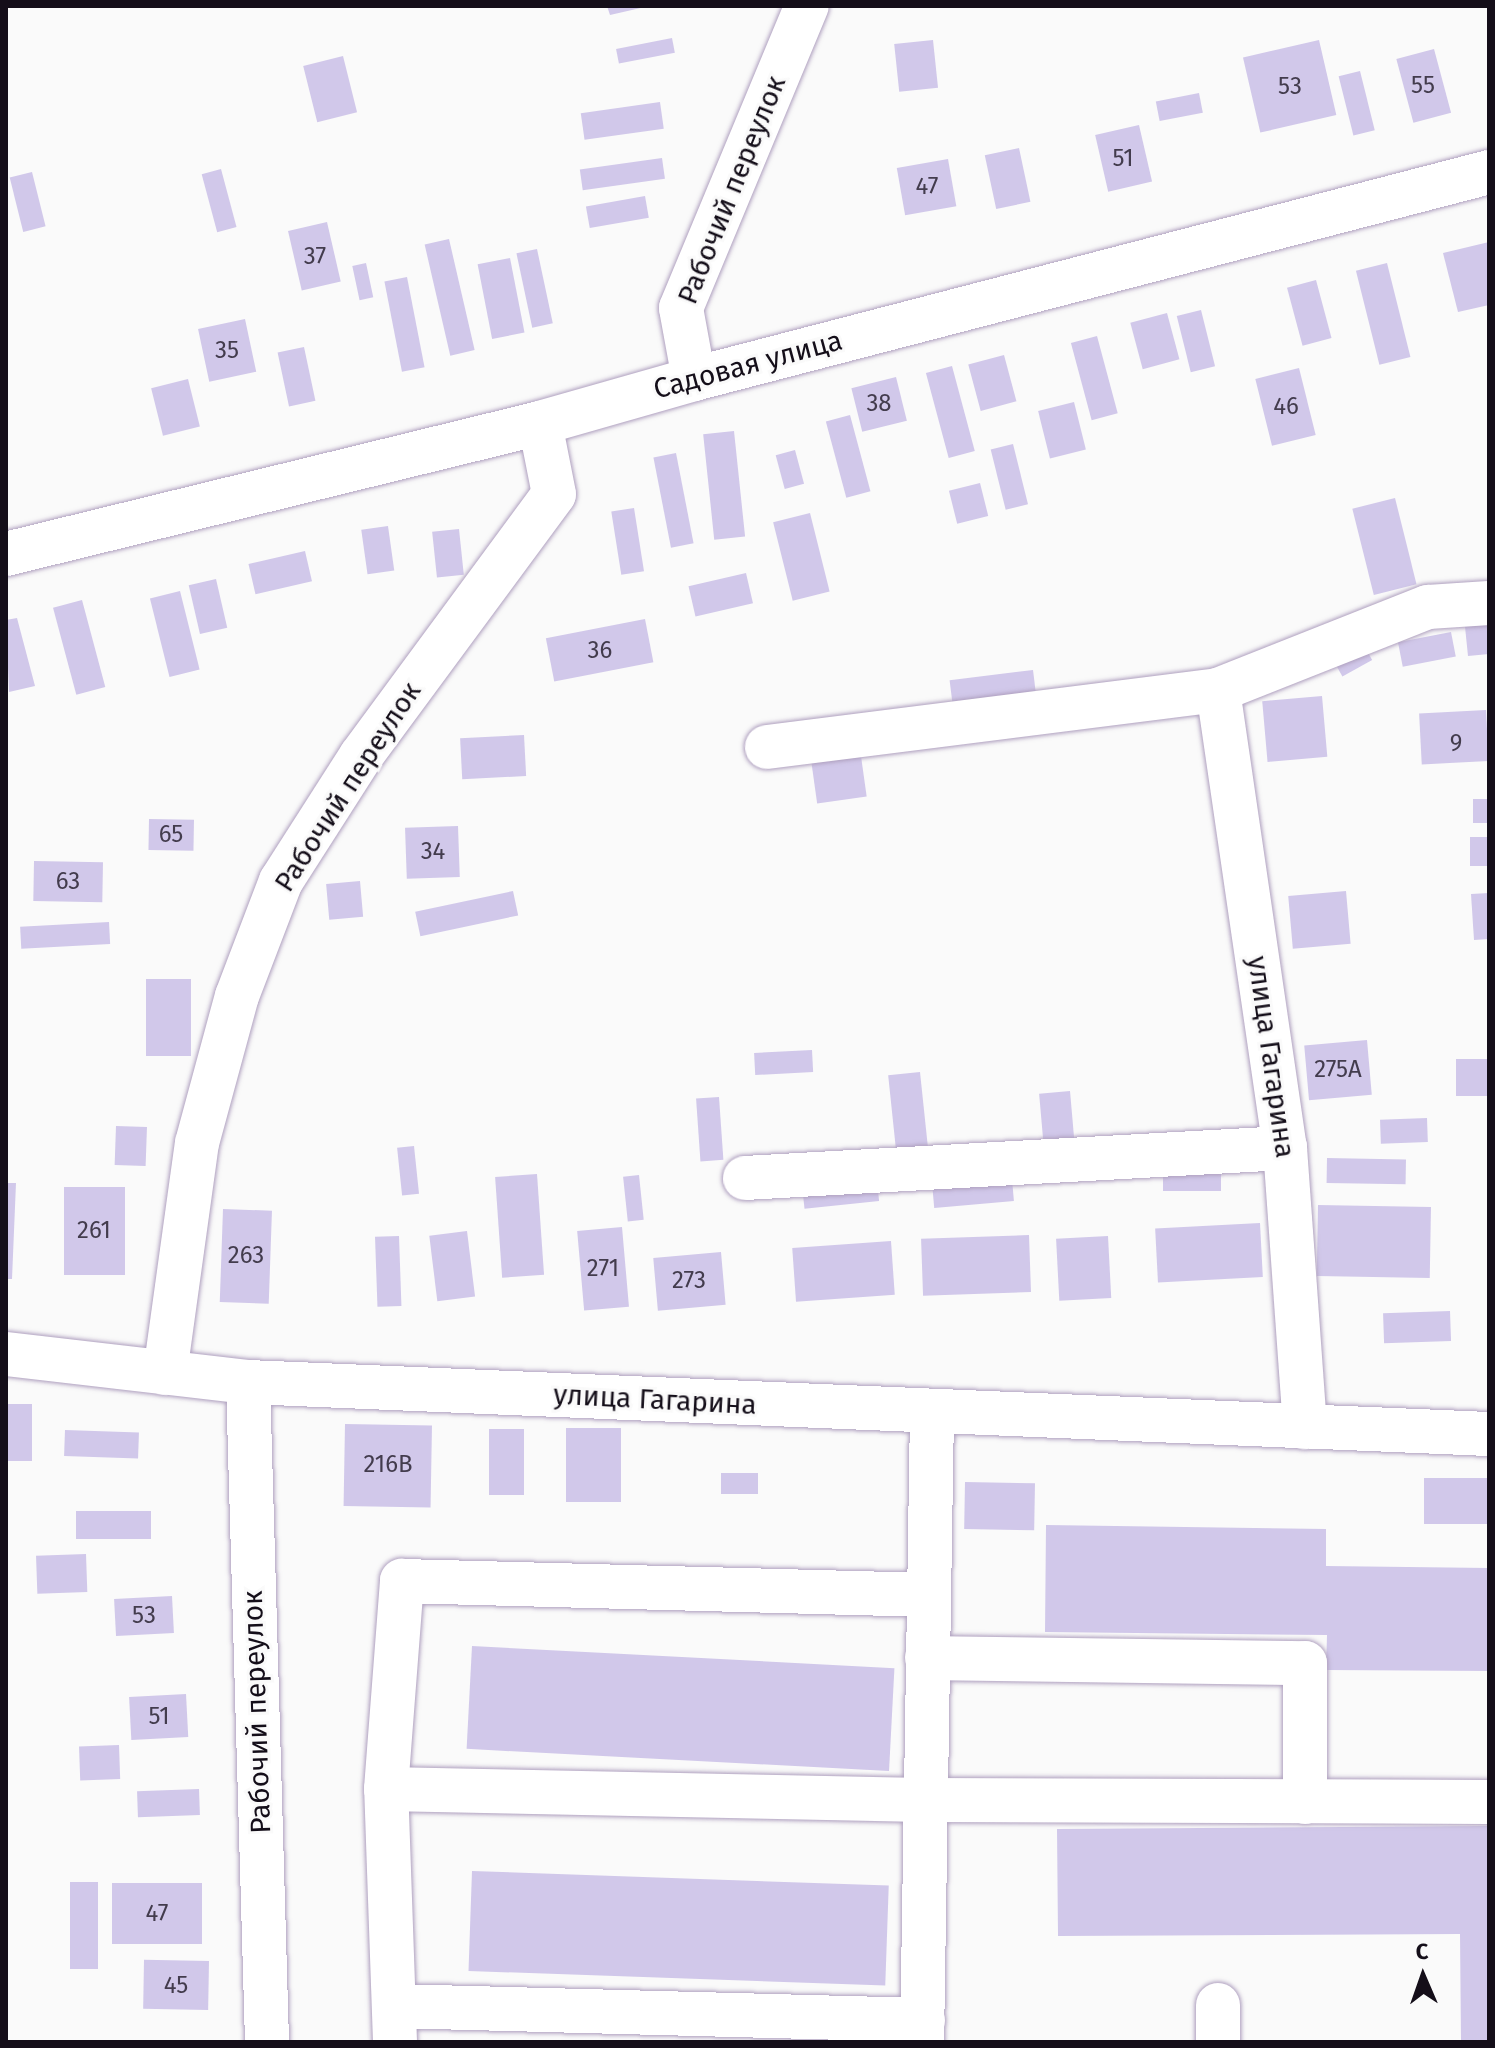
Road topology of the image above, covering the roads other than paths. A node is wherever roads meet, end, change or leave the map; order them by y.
1 (807, 6) edge
2 (1489, 172) edge
3 (694, 379) junction
4 (540, 423) junction
5 (6, 554) edge
6 (1489, 603) edge
7 (1218, 690) junction
8 (767, 747) dead end
9 (1285, 1148) junction
10 (745, 1178) dead end
11 (6, 1354) edge
12 (165, 1373) junction
13 (248, 1382) junction
14 (932, 1412) junction
15 (1305, 1427) junction
16 (1489, 1434) edge
17 (928, 1595) junction
18 (927, 1658) junction
19 (386, 1789) junction
20 (925, 1800) junction
21 (1305, 1802) junction
22 (1489, 1802) edge
23 (395, 2024) edge
24 (922, 2031) edge
25 (267, 2042) edge

1 - 3 street, Рабочий переулок
2 - 3 street, Садовая улица
3 - 4 street, Садовая улица
4 - 5 street, Садовая улица
4 - 12 street, Рабочий переулок
6 - 7 street
7 - 8 street
7 - 9 street, улица Гагарина
9 - 10 street
9 - 15 street, улица Гагарина
11 - 12 street, улица Гагарина
12 - 13 street, улица Гагарина
13 - 14 street, улица Гагарина
13 - 25 street, Рабочий переулок
14 - 15 street, улица Гагарина
14 - 17 street
15 - 16 street, улица Гагарина
17 - 18 street
17 - 19 street
18 - 20 street
18 - 21 street
19 - 20 street
19 - 23 street
20 - 21 street
20 - 24 street
21 - 22 street
23 - 24 street

